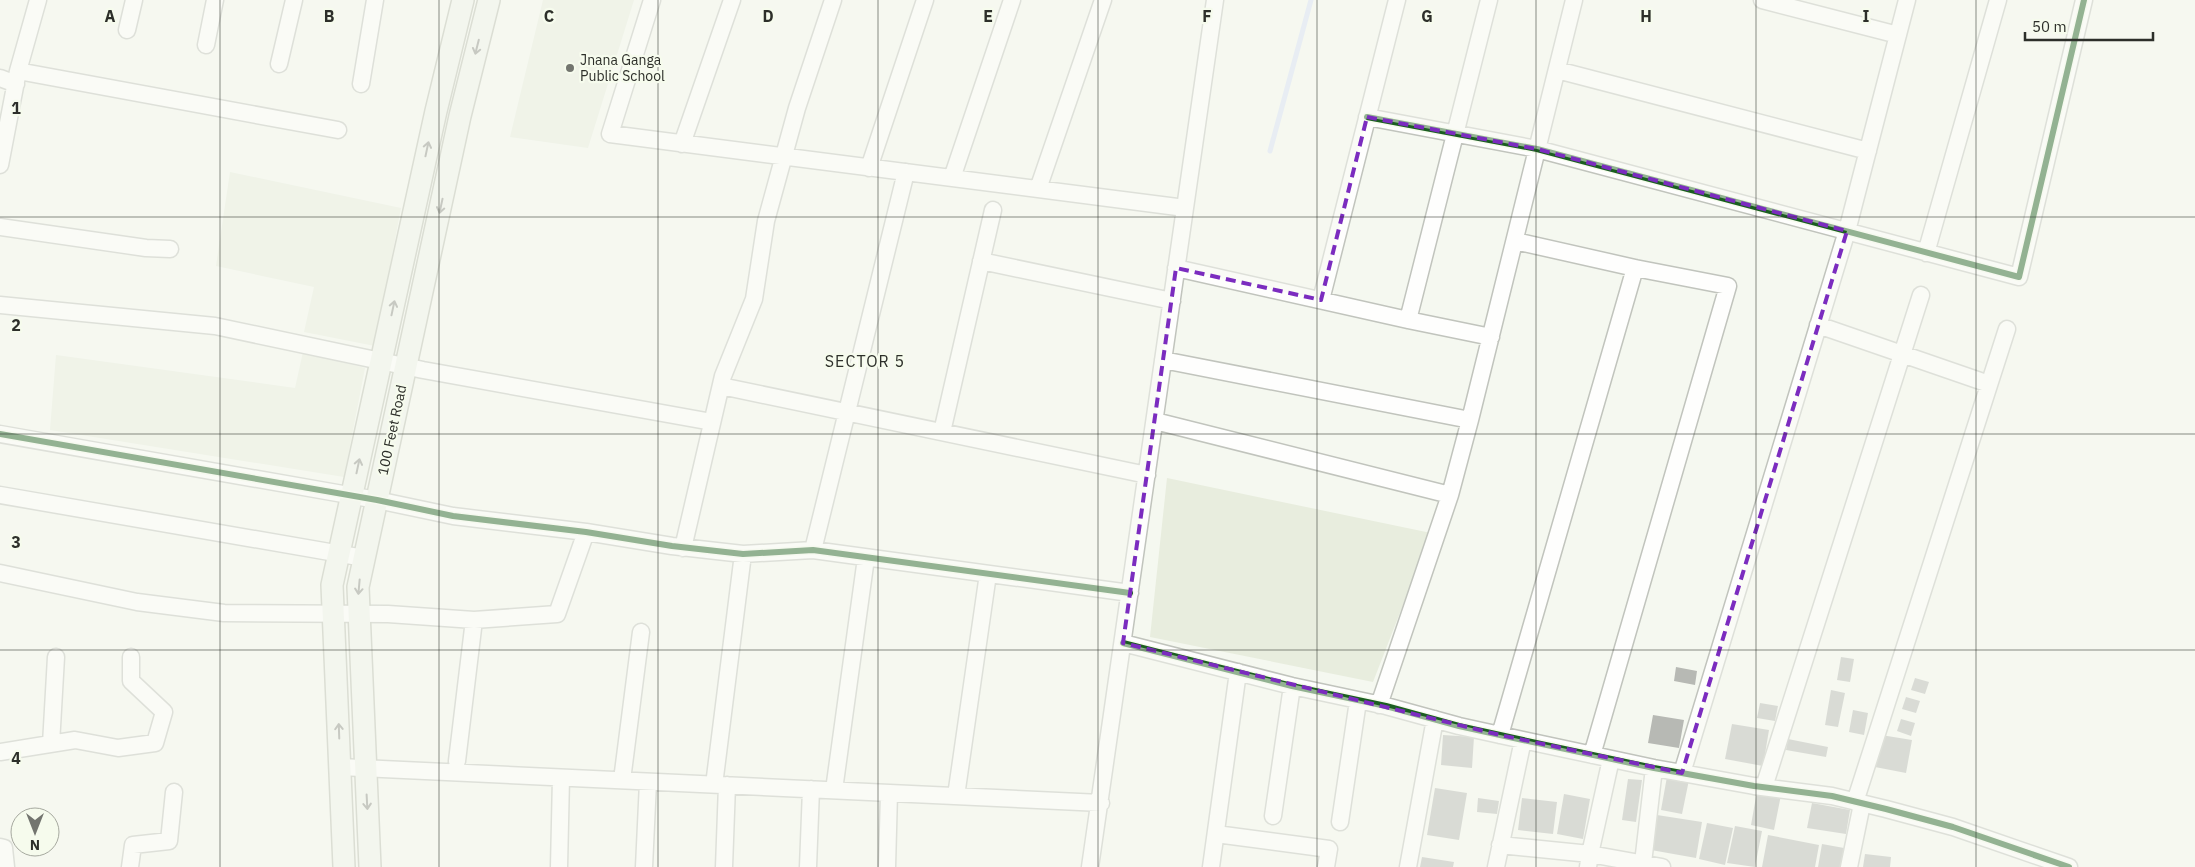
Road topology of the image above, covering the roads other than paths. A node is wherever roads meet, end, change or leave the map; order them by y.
1 (38, 0) edge
2 (134, 0) edge
3 (215, 0) edge
4 (294, 0) edge
5 (375, 0) edge
6 (462, 0) edge
7 (489, 0) edge
8 (652, 0) edge
9 (732, 0) edge
10 (833, 0) edge
11 (926, 0) edge
12 (1012, 0) edge
13 (1102, 0) edge
14 (1215, 0) edge
15 (1397, 0) edge
16 (1489, 0) edge
17 (1574, 0) edge
18 (1762, 0) edge
19 (1907, 0) edge
20 (1998, 0) edge
21 (2084, 0) edge
22 (127, 30) dead end
23 (1898, 35) junction
24 (206, 45) dead end
25 (279, 64) dead end
26 (1557, 70) junction
27 (17, 77) junction
28 (0, 78) edge
29 (360, 84) dead end
30 (1368, 117) junction
31 (338, 130) dead end
32 (1456, 133) junction
33 (682, 144) junction
34 (1538, 149) junction
35 (1868, 152) junction
36 (784, 156) junction
37 (0, 165) edge
38 (869, 168) junction
39 (906, 172) junction
40 (952, 178) junction
41 (1038, 189) junction
42 (1185, 208) junction
43 (993, 210) dead end
44 (0, 228) edge
45 (1847, 231) junction
46 (1515, 241) junction
47 (170, 249) dead end
48 (1926, 253) junction
49 (981, 261) junction
50 (1176, 268) junction
51 (1635, 268) junction
52 (1921, 294) dead end
53 (1320, 300) junction
54 (1172, 301) junction
55 (0, 304) edge
56 (1408, 320) junction
57 (1818, 325) junction
58 (2007, 330) dead end
59 (1491, 336) junction
60 (1902, 353) junction
61 (1164, 360) junction
62 (381, 361) junction
63 (406, 366) junction
64 (1989, 384) junction
65 (721, 386) junction
66 (847, 412) junction
67 (1470, 420) junction
68 (1155, 421) junction
69 (712, 422) junction
70 (942, 432) junction
71 (0, 434) edge
72 (1147, 475) junction
73 (0, 495) edge
74 (352, 495) junction
75 (1450, 495) junction
76 (377, 500) junction
77 (586, 532) junction
78 (684, 548) junction
79 (814, 550) junction
80 (339, 554) junction
81 (743, 554) junction
82 (364, 558) junction
83 (866, 558) junction
84 (0, 574) edge
85 (988, 574) junction
86 (1130, 593) junction
87 (334, 614) junction
88 (359, 614) junction
89 (474, 620) junction
90 (641, 632) dead end
91 (1123, 643) junction
92 (56, 657) dead end
93 (131, 657) dead end
94 (1238, 672) junction
95 (1292, 686) junction
96 (1358, 701) junction
97 (1379, 705) junction
98 (1435, 719) junction
99 (1500, 735) junction
100 (1523, 740) junction
101 (50, 744) junction
102 (0, 752) edge
103 (1592, 755) junction
104 (1611, 759) junction
105 (457, 762) dead end
106 (340, 767) junction
107 (366, 768) junction
108 (1654, 768) junction
109 (1682, 773) junction
110 (562, 778) junction
111 (622, 780) junction
112 (648, 782) junction
113 (720, 785) junction
114 (1764, 787) junction
115 (811, 789) junction
116 (834, 790) junction
117 (174, 792) dead end
118 (889, 793) junction
119 (956, 796) junction
120 (1100, 803) junction
121 (1859, 803) junction
122 (1273, 816) dead end
123 (1340, 822) dead end
124 (1216, 834) junction
125 (1500, 845) junction
126 (0, 847) edge
127 (1589, 860) edge
128 (1643, 863) junction
129 (6, 867) edge
130 (130, 867) edge
131 (344, 867) edge
132 (370, 867) edge
133 (559, 867) edge
134 (644, 867) edge
135 (724, 867) edge
136 (808, 867) edge
137 (887, 867) edge
138 (1090, 867) edge
139 (1211, 867) edge
140 (1326, 867) edge
141 (1408, 867) edge
142 (1496, 867) edge
143 (1662, 867) edge
144 (1849, 867) edge
145 (2069, 867) edge

1 - 27 street
2 - 22 street
3 - 24 street
4 - 25 street
5 - 29 street
62 -> 6 main road, 100 Feet Road
7 -> 63 main road, 100 Feet Road
8 - 33 street
9 - 33 street
10 - 36 street
11 - 38 street
12 - 40 street
13 - 41 street
14 - 42 street
15 - 30 street
16 - 32 street
17 - 26 street
18 - 23 street
19 - 23 street
20 - 48 street
21 - 48 street
23 - 35 street
26 - 34 street
26 - 35 street
27 - 28 street
27 - 31 street
27 - 37 street
30 - 32 street
30 - 53 street
32 - 34 street
32 - 56 street
33 - 36 street
34 - 45 street
34 - 46 street
35 - 45 street
36 - 38 street
36 - 65 street
38 - 39 street
39 - 40 street
39 - 66 street
40 - 41 street
41 - 42 street
42 - 50 street
43 - 49 street
44 - 47 street
45 - 48 street
45 - 57 street
46 - 51 street
46 - 59 street
49 - 54 street
49 - 70 street
50 - 53 street
50 - 54 street
51 - 99 street
51 - 103 street
52 - 60 street
53 - 56 street
54 - 61 street
55 - 62 street
56 - 59 street
57 - 60 street
57 - 109 street
58 - 64 street
59 - 67 street
60 - 64 street
60 - 114 street
61 - 67 street
61 - 68 street
62 - 63 street
74 -> 62 main road, 100 Feet Road
63 - 69 street
63 - 76 main road, 100 Feet Road
64 - 121 street
65 - 66 street
65 - 69 street
66 - 70 street
66 - 79 street
67 - 75 street
68 - 72 street
68 - 75 street
69 - 78 street
70 - 72 street
71 - 74 street
72 - 86 street
73 - 80 street
74 - 76 street
74 - 80 main road, 100 Feet Road
75 - 97 street
76 - 77 street
76 - 82 main road, 100 Feet Road
77 - 78 street
77 - 89 street
78 - 81 street
79 - 81 street
79 - 83 street
80 - 82 street
80 - 87 main road, 100 Feet Road
81 - 113 street
82 -> 88 main road, 100 Feet Road
83 - 85 street
83 - 116 street
84 - 87 street
85 - 86 street
85 - 119 street
86 - 91 street
87 - 88 street
106 -> 87 main road, 100 Feet Road
88 - 89 street
88 - 107 main road, 100 Feet Road
89 - 105 street
90 - 111 street
91 - 94 street
91 - 120 street
92 - 101 street
93 - 101 street
94 - 95 street
94 - 124 street
95 - 96 street
95 - 122 street
96 - 97 street
96 - 123 street
97 - 98 street
98 - 99 street
98 - 141 street
99 - 100 street
100 - 103 street
100 - 125 street
101 - 102 street
103 - 104 street
104 - 108 street
104 - 127 street
106 - 107 street
106 - 131 main road, 100 Feet Road
107 - 110 street
107 -> 132 main road, 100 Feet Road
108 - 109 street
108 - 128 street
109 - 114 street
110 - 111 street
110 - 133 street
111 - 112 street
112 - 113 street
112 - 134 street
113 - 115 street
113 - 135 street
114 - 121 street
115 - 116 street
115 - 136 street
116 - 118 street
117 - 130 street
118 - 119 street
118 - 137 street
119 - 120 street
120 - 138 street
121 - 144 street
121 - 145 street
124 - 139 street
124 - 140 street
125 - 127 street
125 - 142 street
126 - 129 street
127 - 128 street
128 - 143 street

